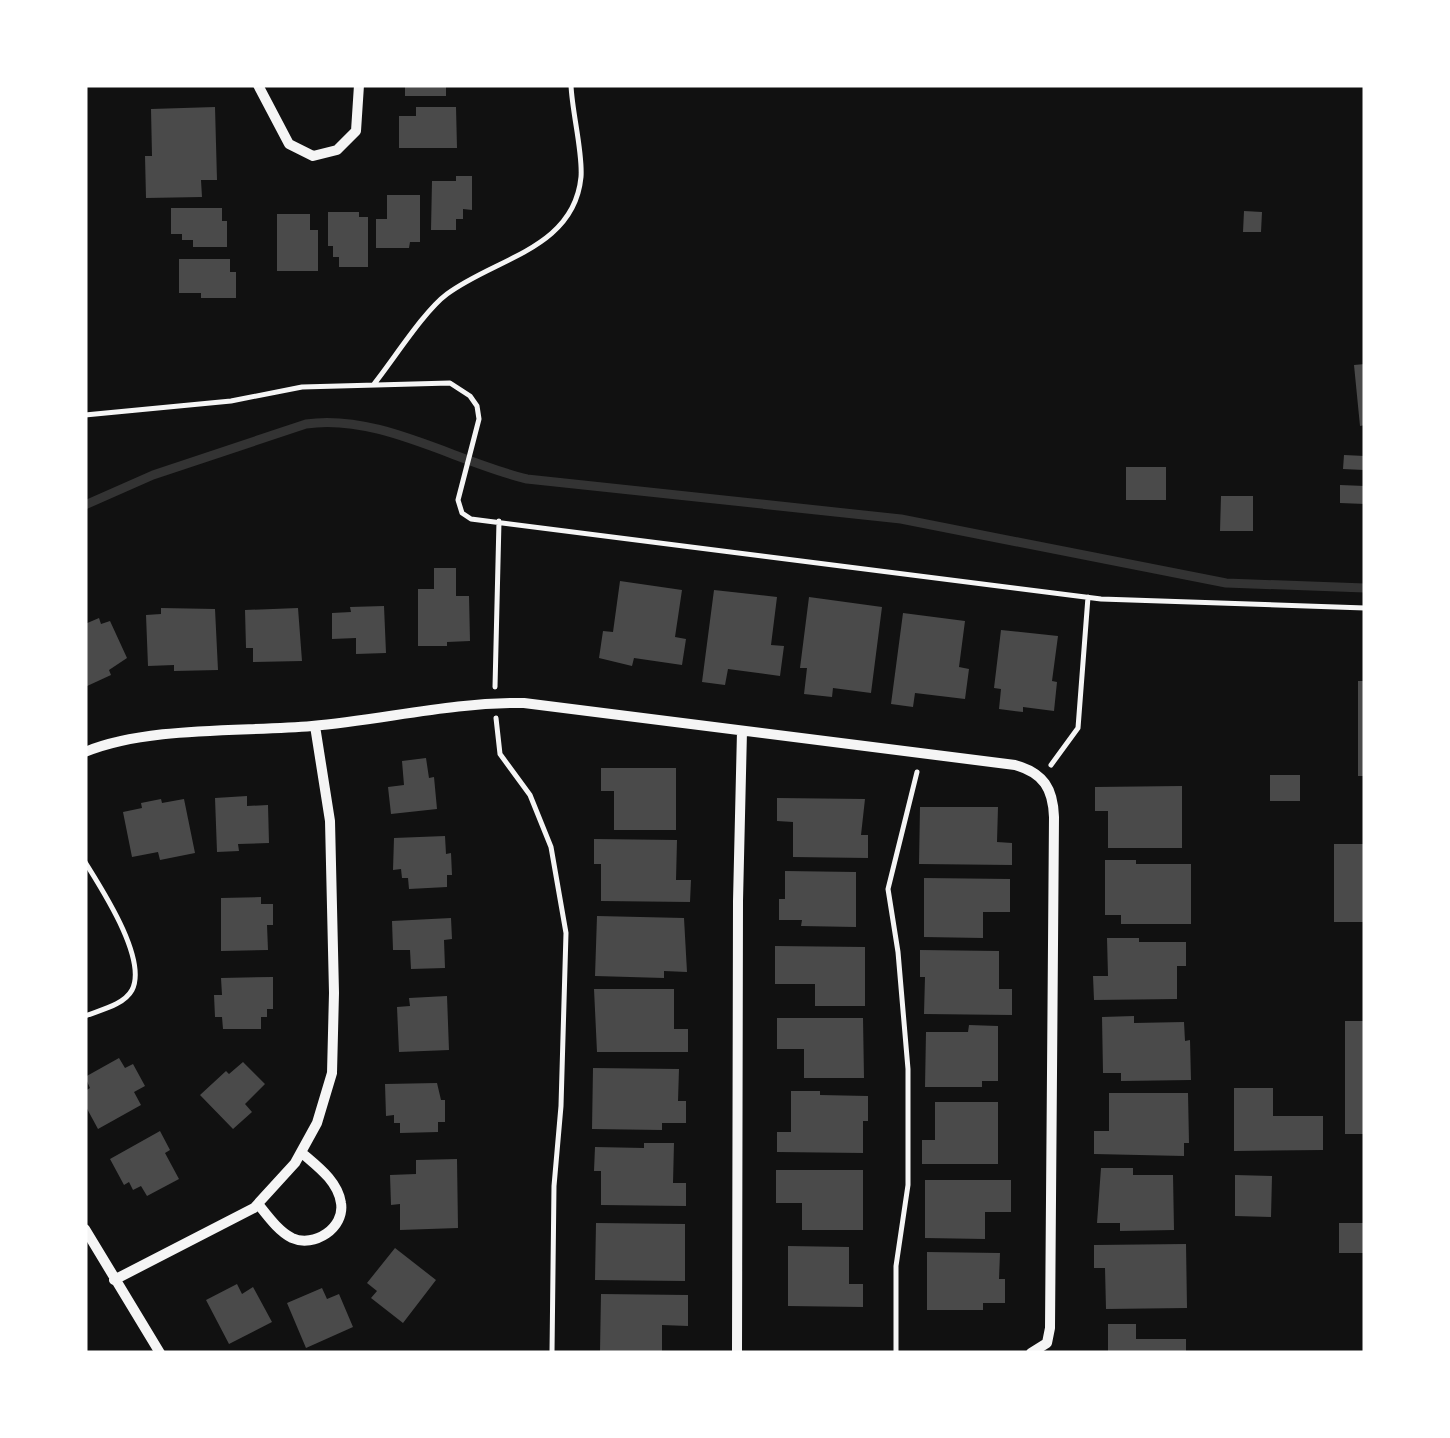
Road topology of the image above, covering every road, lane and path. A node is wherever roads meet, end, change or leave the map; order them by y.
1 (258, 85) edge
2 (359, 85) edge
3 (570, 85) edge
4 (374, 384) junction
5 (85, 415) edge
6 (499, 520) junction
7 (1088, 597) junction
8 (1365, 608) edge
9 (494, 703) junction
10 (314, 726) junction
11 (742, 731) junction
12 (85, 752) edge
13 (921, 753) junction
14 (1041, 778) junction
15 (85, 862) edge
16 (85, 1016) edge
17 (302, 1153) junction
18 (258, 1204) junction
19 (85, 1230) edge
20 (114, 1280) junction
21 (160, 1353) edge
22 (552, 1353) edge
23 (737, 1353) edge
24 (896, 1353) edge
25 (1031, 1353) edge

1 - 2 street
3 - 4 path
4 - 5 path
4 - 6 path
6 - 7 path
6 - 9 path
7 - 8 path
7 - 14 path
9 - 10 street
9 - 11 street
9 - 22 path
10 - 12 street
10 - 17 street
11 - 13 street
11 - 23 street
13 - 14 street
13 - 24 path
14 - 25 street
15 - 16 path
17 - 18 street
17 - 18 street
18 - 20 street
19 - 20 street
20 - 21 street

